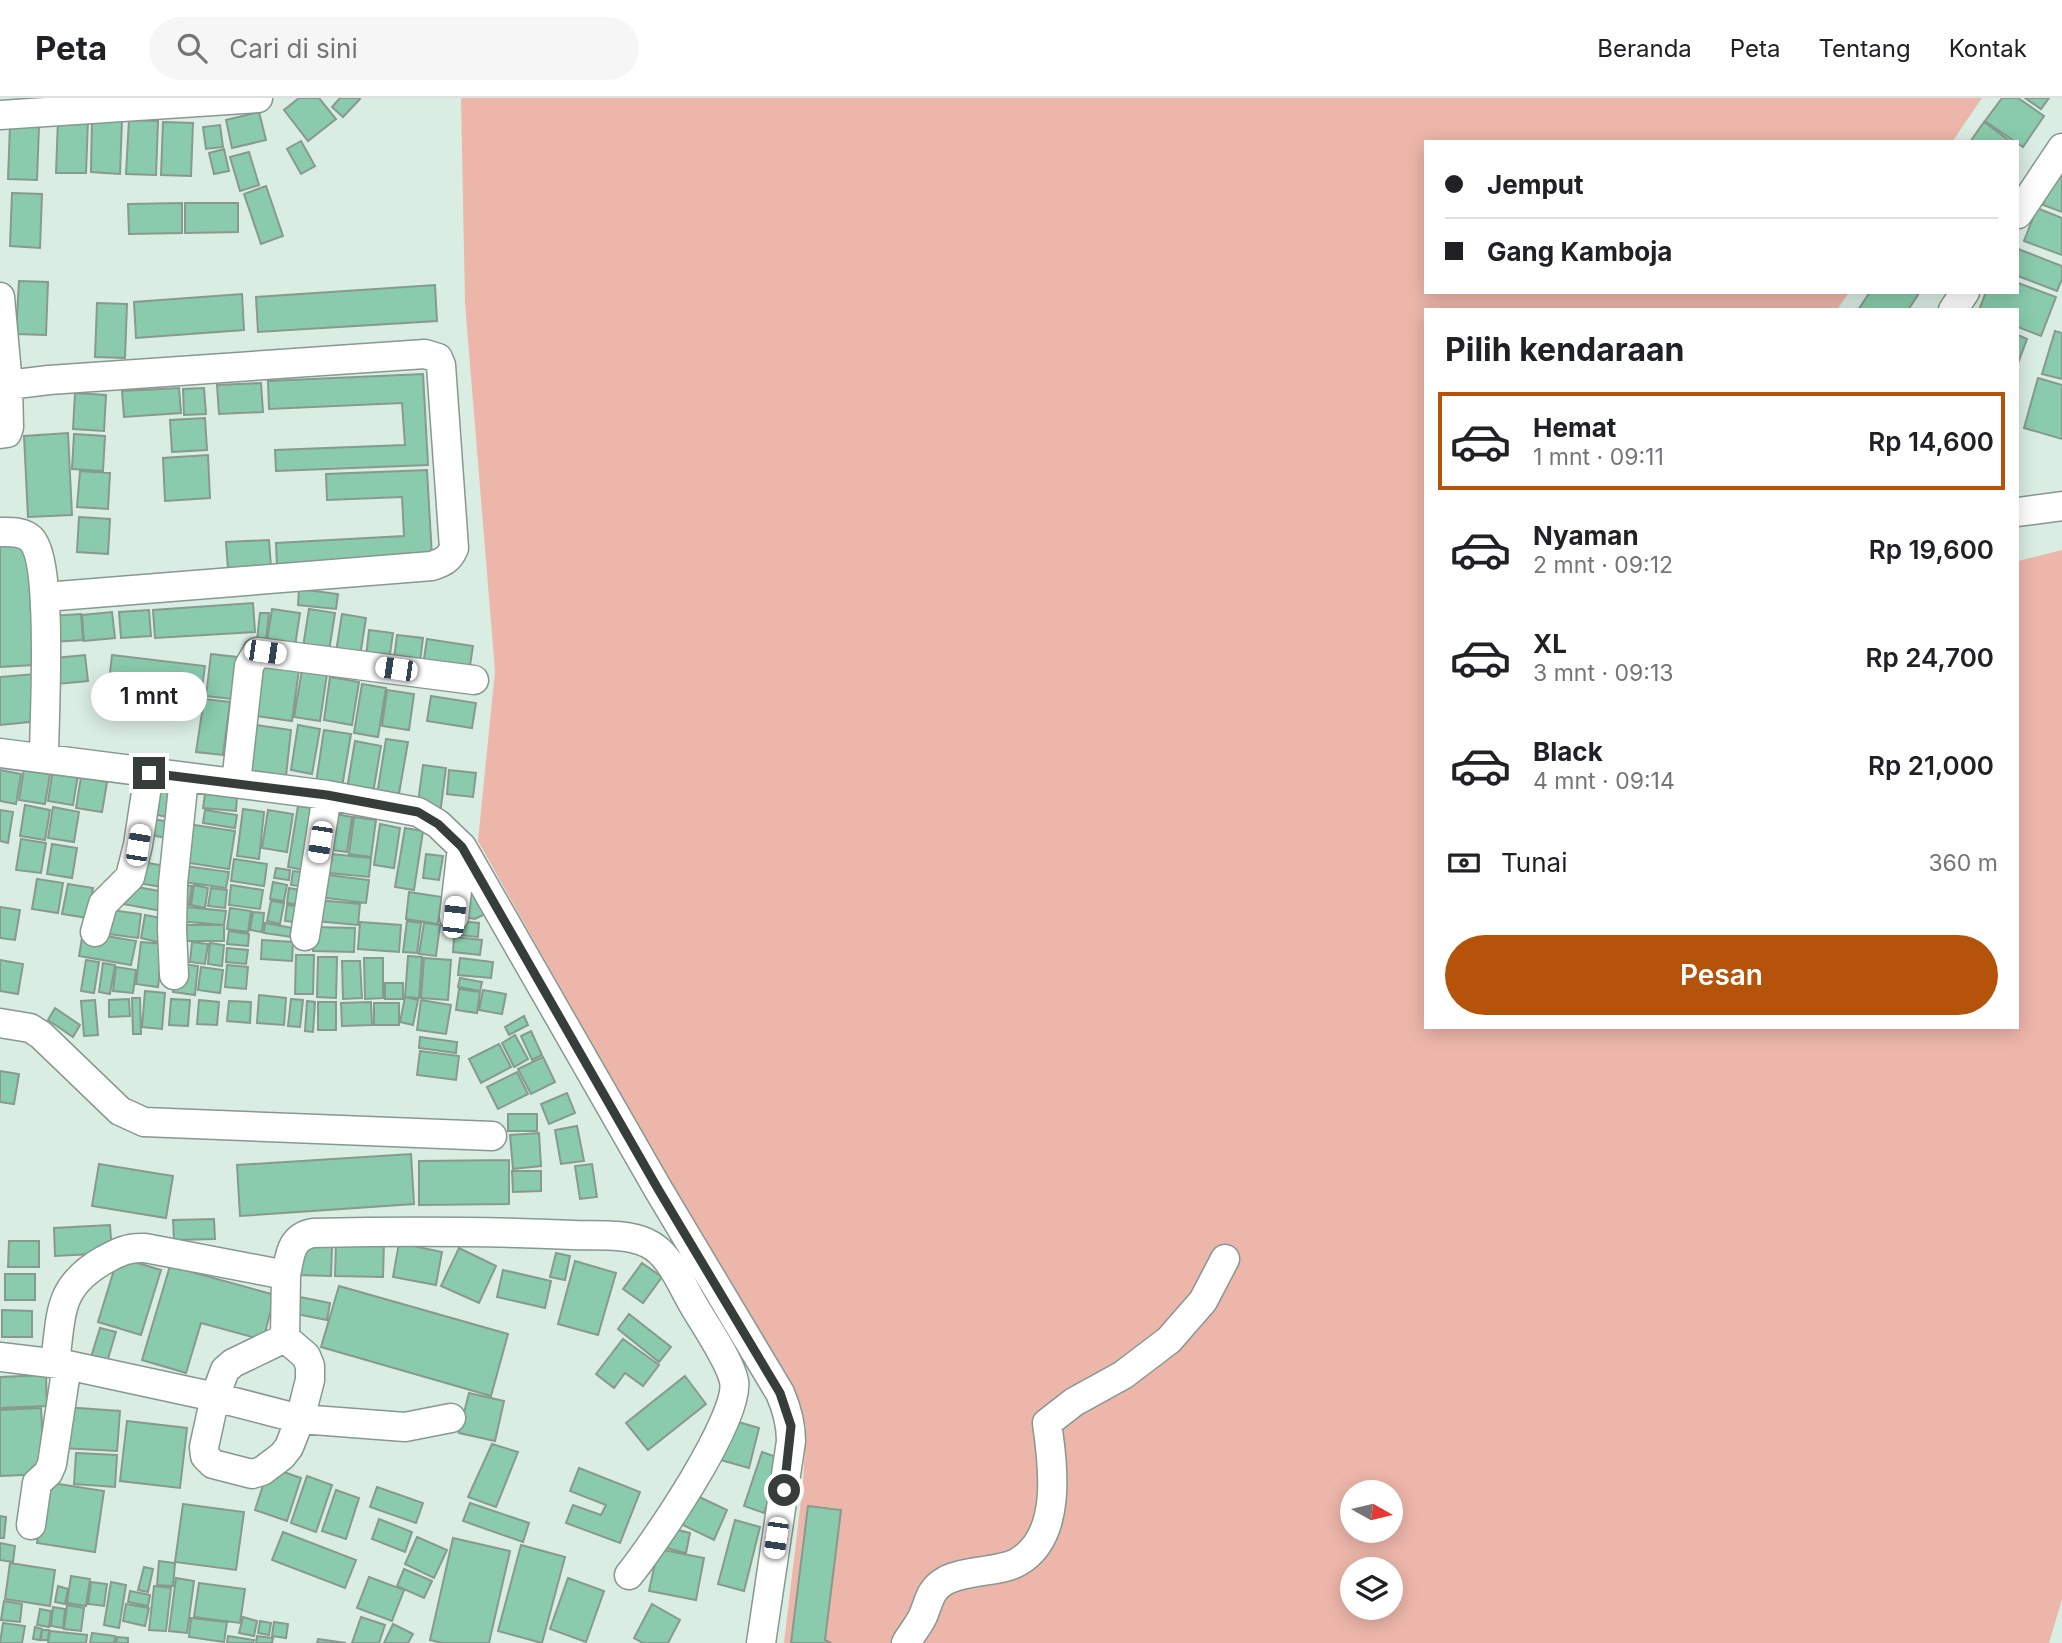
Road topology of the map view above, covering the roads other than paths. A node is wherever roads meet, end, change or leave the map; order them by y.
1 (258, 98) edge
2 (0, 115) edge
3 (2062, 148) edge
4 (2019, 212) edge
5 (0, 297) edge
6 (8, 385) junction
7 (0, 434) edge
8 (2062, 506) edge
9 (2019, 512) edge
10 (0, 532) edge
11 (45, 597) junction
12 (474, 680) dead end
13 (0, 753) edge
14 (44, 757) junction
15 (149, 773) junction
16 (184, 778) junction
17 (236, 783) junction
18 (327, 795) junction
19 (462, 847) junction
20 (454, 917) dead end
21 (95, 932) dead end
22 (305, 936) dead end
23 (174, 975) dead end
24 (0, 1023) edge
25 (492, 1136) dead end
26 (1225, 1259) dead end
27 (286, 1275) junction
28 (285, 1338) junction
29 (0, 1357) edge
30 (61, 1364) junction
31 (215, 1397) junction
32 (452, 1418) dead end
33 (300, 1419) junction
34 (31, 1525) dead end
35 (629, 1575) dead end
36 (761, 1643) edge
37 (906, 1643) edge

1 - 2 street
3 - 4 street
5 - 6 street
6 - 7 street
6 - 11 street
8 - 9 street
10 - 11 street
11 - 14 street
12 - 17 street
13 - 14 street
14 - 15 street
15 - 16 street
15 - 21 street
16 - 17 street
16 - 23 street
17 - 18 street
18 - 19 street
18 - 22 street
19 - 20 street
19 - 36 street
24 - 25 street
26 - 37 street
27 - 28 street
27 - 30 street
27 - 35 street
28 - 31 street
28 - 33 street
29 - 30 street
30 - 31 street
30 - 34 street
31 - 33 street
31 - 33 street
32 - 33 street

